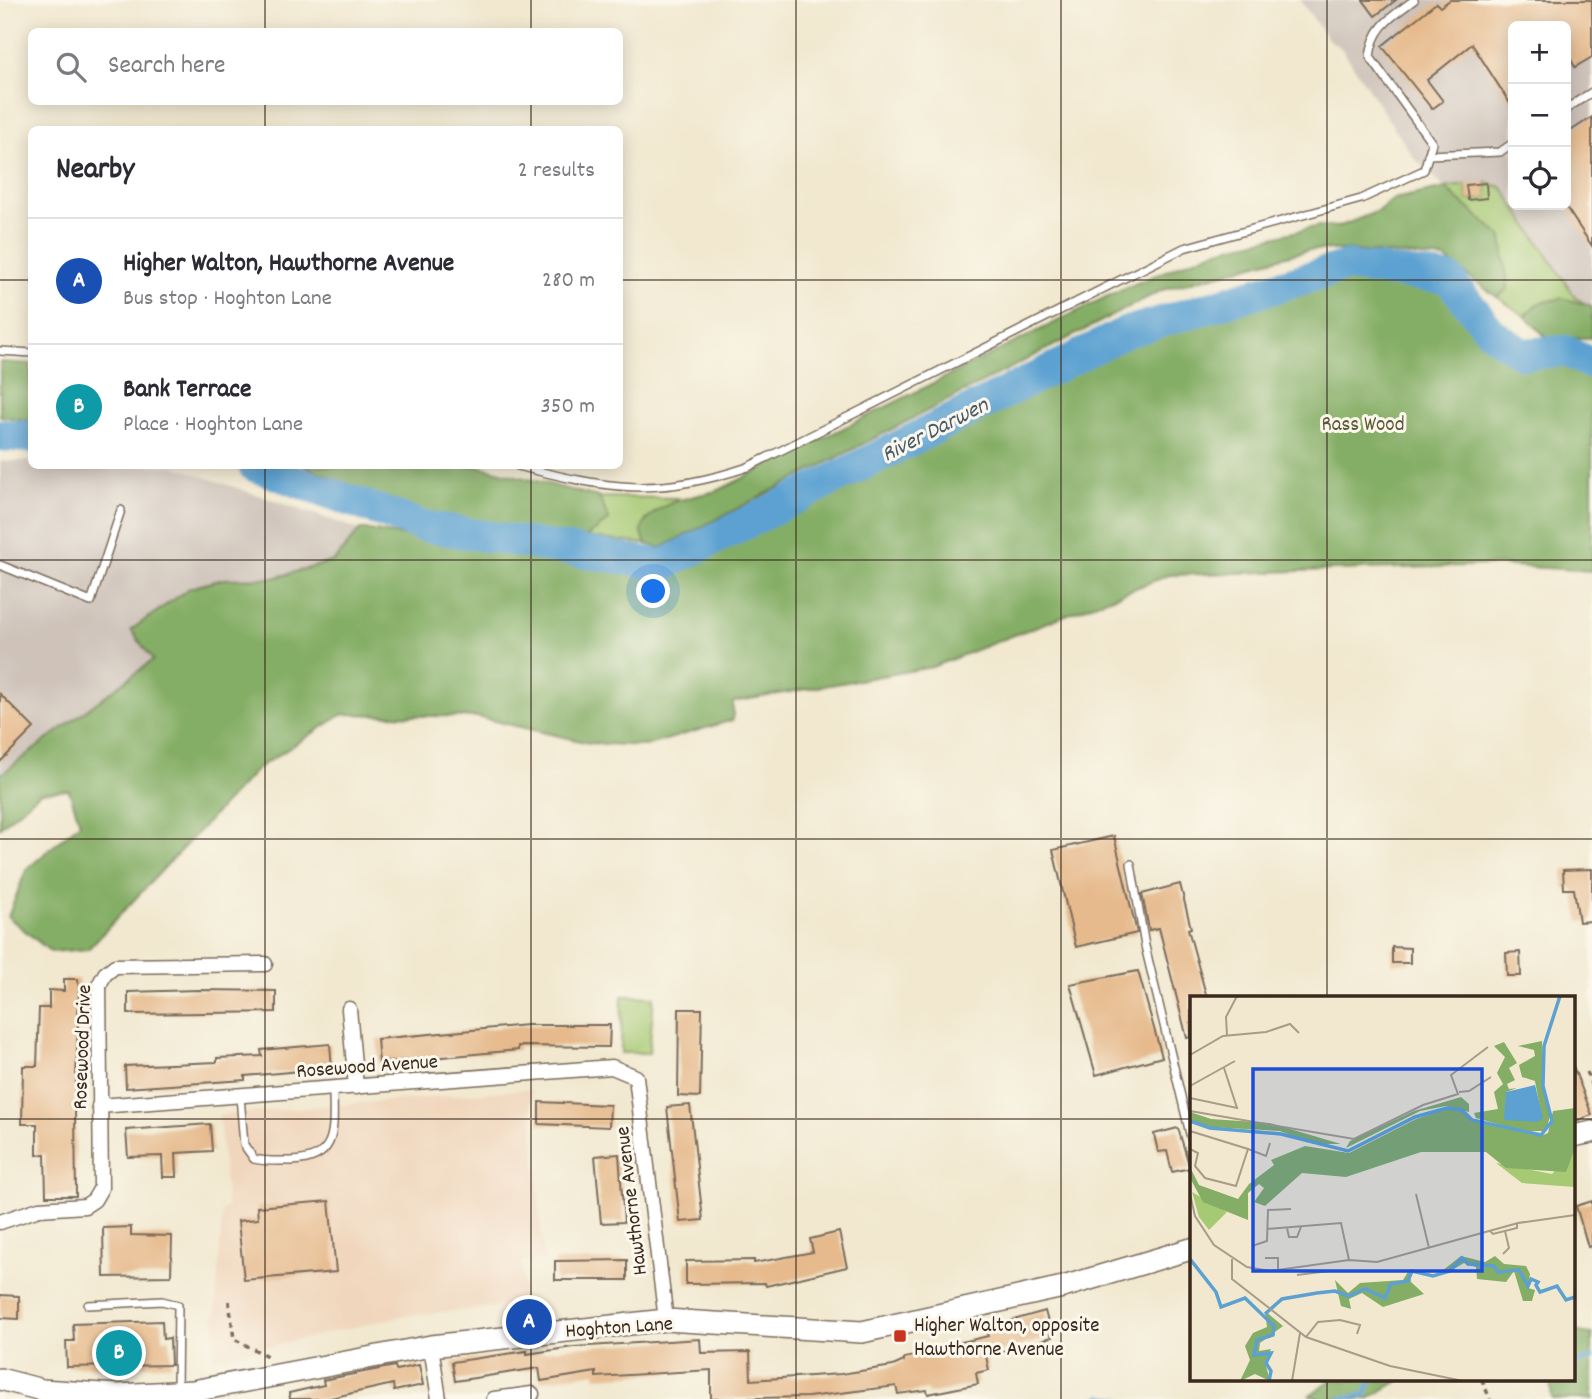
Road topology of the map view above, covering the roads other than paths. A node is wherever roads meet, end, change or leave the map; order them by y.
1 (1414, 0) edge
2 (1592, 92) edge
3 (1571, 106) edge
4 (1508, 146) edge
5 (1428, 155) junction
6 (0, 351) edge
7 (28, 354) edge
8 (529, 469) edge
9 (121, 510) dead end
10 (0, 565) edge
11 (1131, 864) dead end
12 (265, 964) dead end
13 (349, 1009) dead end
14 (636, 1077) joint
15 (356, 1087) junction
16 (333, 1089) junction
17 (240, 1096) junction
18 (99, 1106) junction
19 (1592, 1132) edge
20 (1190, 1134) edge
21 (1574, 1136) edge
22 (0, 1222) edge
23 (1190, 1249) edge
24 (88, 1305) dead end
25 (666, 1320) junction
26 (430, 1346) junction
27 (0, 1379) edge
28 (177, 1391) junction
29 (532, 1394) dead end
30 (439, 1399) edge
31 (494, 1399) edge

1 - 5 lane
2 - 3 lane
4 - 5 lane
5 - 8 lane
6 - 7 lane
9 - 10 lane
11 - 20 lane
12 - 18 street, Rosewood Drive
13 - 15 street
14 - 15 street, Rosewood Avenue
14 - 25 street, Hawthorne Avenue
15 - 16 street, Rosewood Avenue
16 - 17 street, Rosewood Avenue
16 - 17 lane
17 - 18 street, Rosewood Avenue
18 - 22 street, Rosewood Drive
19 - 21 main road
23 - 25 main road, Hoghton Lane
24 - 28 lane
25 - 26 main road, Hoghton Lane
26 - 28 main road, Hoghton Lane
26 - 30 street
27 - 28 main road, Hoghton Lane
29 - 31 street

